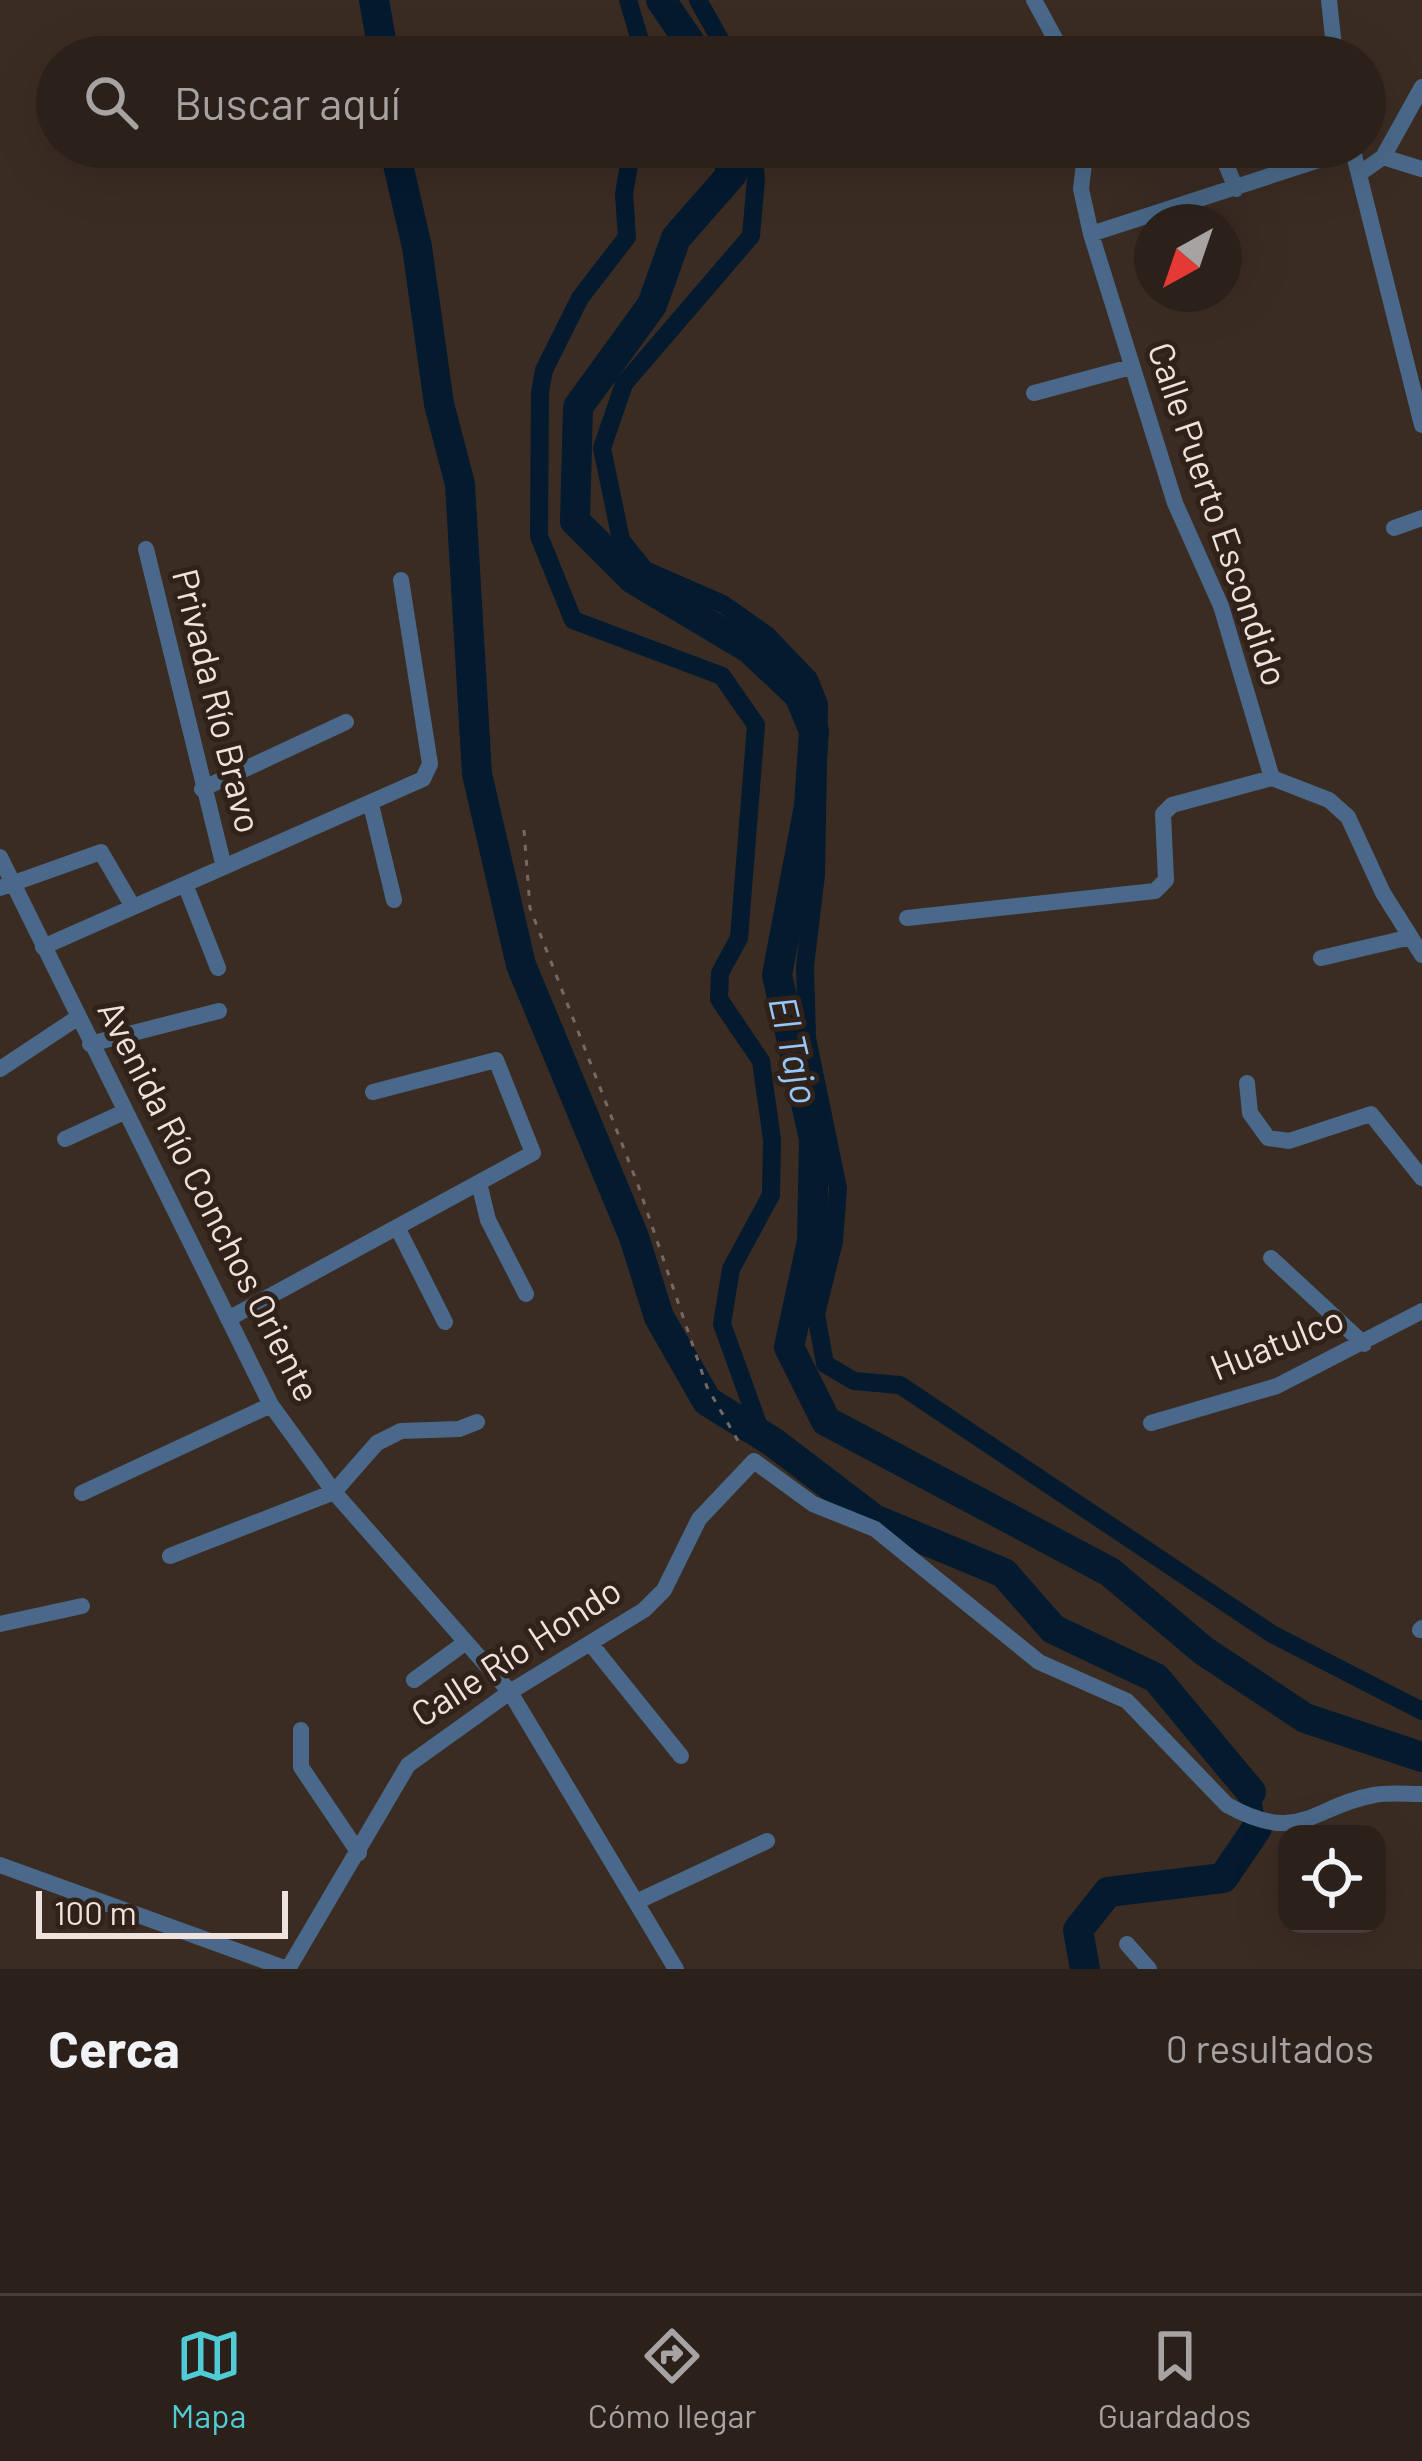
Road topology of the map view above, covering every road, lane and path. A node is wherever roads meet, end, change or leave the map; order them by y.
1 (1034, 0) edge
2 (1329, 0) edge
3 (1054, 36) edge
4 (1333, 36) edge
5 (1422, 87) edge
6 (1386, 152) edge
7 (1386, 158) edge
8 (1084, 168) edge
9 (1228, 168) edge
10 (1295, 168) edge
11 (1357, 168) edge
12 (1367, 168) edge
13 (1422, 170) edge
14 (1359, 174) junction
15 (1236, 189) junction
16 (1090, 234) junction
17 (1131, 367) junction
18 (1034, 393) dead end
19 (1419, 402) edge
20 (1422, 425) edge
21 (1422, 518) edge
22 (1394, 528) dead end
23 (146, 549) dead end
24 (400, 580) dead end
25 (346, 722) dead end
26 (1272, 778) junction
27 (202, 789) junction
28 (371, 805) junction
29 (524, 830) dead end
30 (0, 857) edge
31 (224, 867) junction
32 (185, 884) junction
33 (6, 885) edge
34 (394, 900) dead end
35 (133, 908) junction
36 (907, 918) dead end
37 (1411, 937) junction
38 (43, 947) junction
39 (1422, 955) edge
40 (1321, 958) dead end
41 (218, 968) dead end
42 (219, 1011) dead end
43 (77, 1018) junction
44 (90, 1043) junction
45 (0, 1069) edge
46 (1246, 1083) dead end
47 (373, 1092) dead end
48 (124, 1112) junction
49 (65, 1139) dead end
50 (1422, 1178) edge
51 (479, 1183) junction
52 (397, 1227) junction
53 (1271, 1258) dead end
54 (526, 1294) dead end
55 (1422, 1310) edge
56 (228, 1319) junction
57 (445, 1322) dead end
58 (1364, 1344) junction
59 (271, 1405) junction
60 (478, 1422) dead end
61 (1151, 1423) dead end
62 (754, 1461) junction
63 (82, 1492) dead end
64 (334, 1492) junction
65 (170, 1556) dead end
66 (82, 1606) dead end
67 (0, 1624) edge
68 (466, 1642) junction
69 (590, 1643) junction
70 (414, 1680) dead end
71 (510, 1692) junction
72 (301, 1730) dead end
73 (681, 1756) dead end
74 (1422, 1794) edge
75 (767, 1841) dead end
76 (358, 1853) junction
77 (0, 1865) edge
78 (636, 1902) junction
79 (1127, 1944) dead end
80 (287, 1969) edge
81 (676, 1969) edge
82 (1149, 1969) edge

1 - 3 street
2 - 4 street
5 - 6 street
7 - 13 street
8 - 16 street, Calle Puerto Escondido
9 - 15 street
10 - 15 street
11 - 14 street
12 - 14 street
14 - 19 street
15 - 16 street
16 - 17 street, Calle Puerto Escondido
17 - 18 street
17 - 26 street, Calle Puerto Escondido
19 - 20 street
21 - 22 street
23 - 27 street, Privada Río Bravo
24 - 28 street, Privada Río Bravo
25 - 27 street
26 - 36 street
26 - 37 street
27 - 31 street, Privada Río Bravo
28 - 31 street, Privada Río Bravo
28 - 34 street
29 - 62 path
30 - 33 street, Avenida Río Conchos Oriente
31 - 32 street, Privada Río Bravo
32 - 35 street, Privada Río Bravo
32 - 41 street
33 - 35 street
33 - 38 street, Avenida Río Conchos Oriente
35 - 38 street, Privada Río Bravo
37 - 39 street
37 - 40 street
38 - 43 street, Avenida Río Conchos Oriente
42 - 44 street
43 - 44 street, Avenida Río Conchos Oriente
43 - 45 street
44 - 48 street, Avenida Río Conchos Oriente
46 - 50 street
47 - 51 street
48 - 49 street
48 - 56 street, Avenida Río Conchos Oriente
51 - 52 street
51 - 54 street
52 - 56 street
52 - 57 street
53 - 58 street
55 - 58 street, Huatulco
56 - 59 street, Avenida Río Conchos Oriente
58 - 61 street, Huatulco
59 - 63 street
59 - 64 street, Avenida Río Conchos Oriente
60 - 64 street
62 - 69 street, Calle Río Hondo
62 - 74 street
64 - 65 street
64 - 68 street, Avenida Río Conchos Oriente
66 - 67 street
68 - 70 street
68 - 71 street, Avenida Río Conchos Oriente
69 - 71 street, Calle Río Hondo
69 - 73 street
71 - 76 street, Calle Río Hondo
71 - 78 street, Avenida Río Conchos Oriente
72 - 76 street
75 - 78 street
76 - 80 street, Calle Río Hondo
77 - 80 street
78 - 81 street, Avenida Río Conchos Oriente
79 - 82 street

